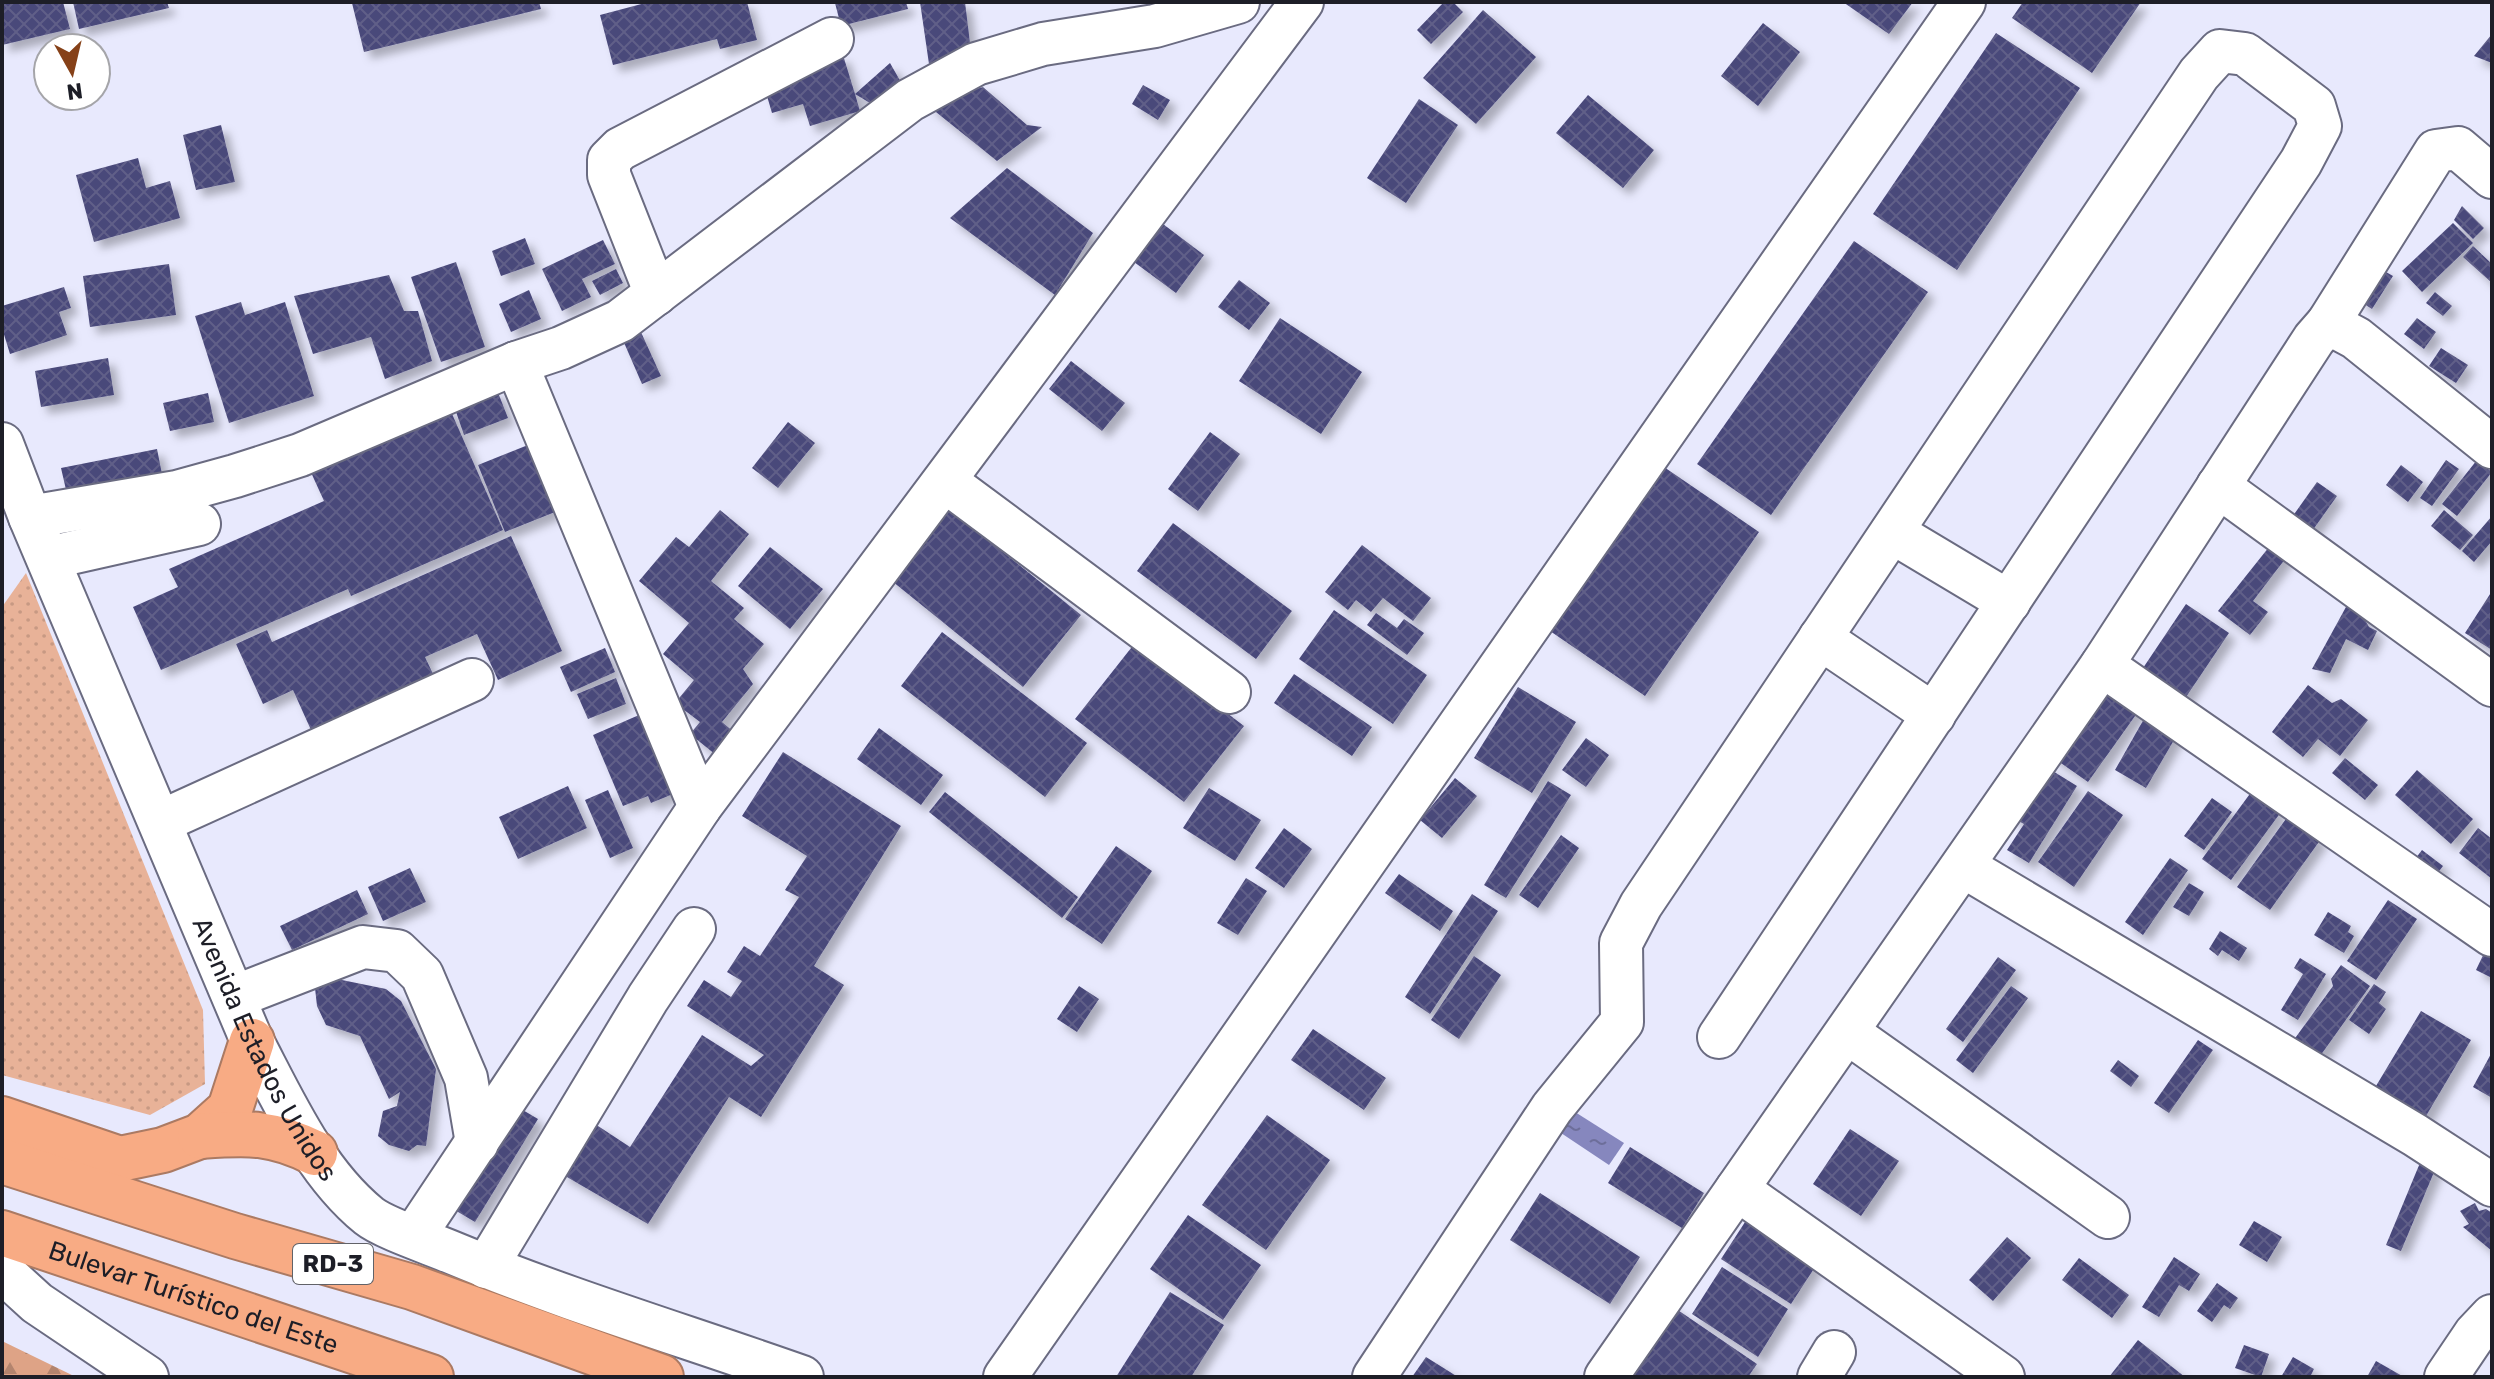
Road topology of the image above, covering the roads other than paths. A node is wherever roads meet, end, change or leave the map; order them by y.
1 (1238, 2) edge
2 (1302, 2) edge
3 (1964, 2) edge
4 (832, 39) dead end
5 (2492, 177) edge
6 (656, 294) junction
7 (2328, 323) junction
8 (516, 363) junction
9 (2, 444) edge
10 (2492, 447) edge
11 (945, 481) junction
12 (2218, 486) junction
13 (30, 517) junction
14 (199, 524) dead end
15 (1892, 532) junction
16 (48, 558) junction
17 (2009, 602) junction
18 (1820, 638) junction
19 (2102, 665) junction
20 (472, 680) dead end
21 (2492, 685) edge
22 (1229, 692) dead end
23 (1934, 715) junction
24 (700, 807) junction
25 (160, 822) junction
26 (1963, 866) junction
27 (694, 929) dead end
28 (2492, 935) edge
29 (234, 997) junction
30 (1847, 1032) junction
31 (1719, 1037) dead end
32 (252, 1041) junction
33 (2, 1119) edge
34 (200, 1136) junction
35 (477, 1143) junction
36 (315, 1153) junction
37 (2, 1161) edge
38 (2492, 1185) edge
39 (1737, 1189) junction
40 (2108, 1217) dead end
41 (2, 1233) edge
42 (414, 1236) junction
43 (486, 1267) junction
44 (2, 1271) edge
45 (2492, 1316) edge
46 (147, 1377) edge
47 (431, 1377) edge
48 (661, 1377) edge
49 (802, 1377) edge
50 (1005, 1377) edge
51 (1374, 1377) edge
52 (1606, 1377) edge
53 (2003, 1377) edge
54 (2446, 1377) edge

1 - 6 street
2 - 11 street
3 - 50 street
4 - 6 street
5 - 7 street
6 - 8 street
7 - 10 street
7 - 12 street
8 - 13 street
8 - 24 street
9 - 13 street, Avenida Estados Unidos
11 - 22 street
11 - 24 street
12 - 19 street
12 - 21 street
13 - 16 street, Avenida Estados Unidos
14 - 16 street
15 - 17 street
15 - 17 street
15 - 18 street
16 - 25 street, Avenida Estados Unidos
17 - 23 street
18 - 23 street
18 - 51 street
19 - 26 street
19 - 28 street
20 - 25 street
23 - 31 street
24 - 35 street
25 - 29 street, Avenida Estados Unidos
26 - 30 street
26 - 38 street
27 - 43 street
29 - 32 street, Avenida Estados Unidos
29 - 35 street
30 - 39 street
30 - 40 street
32 - 34 highway
32 - 36 street, Avenida Estados Unidos
33 - 34 highway
34 - 36 highway
35 - 42 street
36 - 42 street, Avenida Estados Unidos
37 - 48 highway, RD-3
39 - 52 street
39 - 53 street
41 - 47 highway, Bulevar Turístico del Este
42 - 43 street, Avenida Estados Unidos
43 - 49 street, Avenida Estados Unidos
44 - 46 street
45 - 54 street

